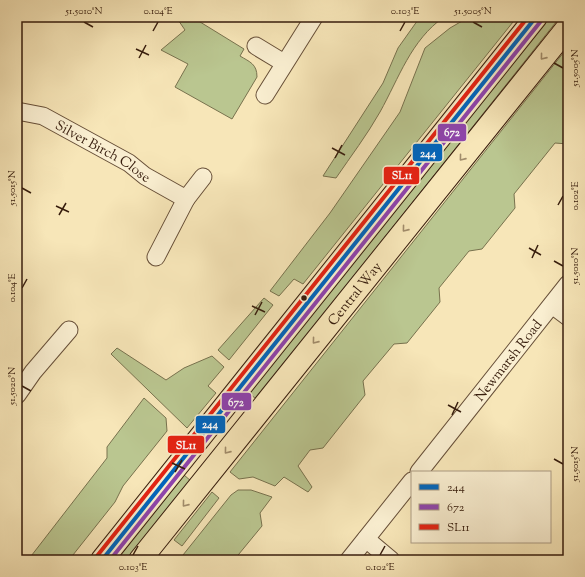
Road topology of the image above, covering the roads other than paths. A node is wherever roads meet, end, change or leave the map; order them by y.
1 (314, 17) edge
2 (536, 17) edge
3 (568, 26) edge
4 (256, 46) dead end
5 (284, 63) junction
6 (265, 95) dead end
7 (17, 111) edge
8 (203, 177) dead end
9 (186, 199) junction
10 (156, 257) dead end
11 (568, 284) edge
12 (552, 304) junction
13 (568, 317) edge
14 (69, 330) dead end
15 (17, 395) edge
16 (420, 471) edge
17 (411, 482) edge
18 (366, 539) junction
19 (102, 560) edge
20 (140, 560) edge
21 (349, 560) edge
22 (391, 560) edge

1 - 5 street
2 - 19 main road
3 -> 20 main road, Central Way
4 - 5 street
5 - 6 street
7 - 9 street, Silver Birch Close
8 - 9 street
9 - 10 street
11 - 12 street, Newmarsh Road
12 - 13 street
12 - 16 street, Newmarsh Road
14 - 15 street
17 - 18 street
18 - 21 street
18 - 22 street

